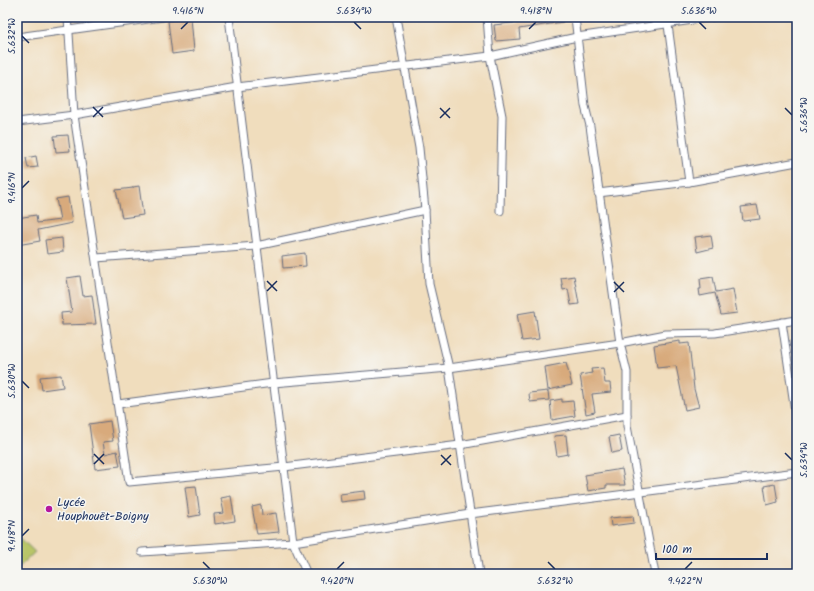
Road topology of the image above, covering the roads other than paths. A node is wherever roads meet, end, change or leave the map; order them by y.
1 (68, 17) edge
2 (163, 17) edge
3 (229, 17) edge
4 (396, 17) edge
5 (487, 17) edge
6 (575, 17) edge
7 (713, 17) edge
8 (668, 25) junction
9 (70, 30) junction
10 (17, 37) edge
11 (577, 37) junction
12 (490, 56) junction
13 (404, 66) junction
14 (237, 87) junction
15 (74, 115) junction
16 (17, 122) edge
17 (797, 162) edge
18 (689, 182) junction
19 (598, 192) junction
20 (425, 210) junction
21 (500, 211) dead end
22 (256, 246) junction
23 (96, 258) junction
24 (797, 320) edge
25 (782, 322) junction
26 (620, 343) junction
27 (449, 368) junction
28 (273, 383) junction
29 (118, 404) junction
30 (627, 415) junction
31 (797, 426) edge
32 (460, 446) junction
33 (284, 467) junction
34 (797, 472) edge
35 (640, 494) junction
36 (470, 514) junction
37 (293, 542) junction
38 (142, 552) dead end
39 (307, 574) edge
40 (479, 574) edge
41 (655, 574) edge

1 - 9 street
2 - 9 street
3 - 14 street
4 - 13 street
5 - 12 street
6 - 11 street
7 - 8 street
8 - 11 street
8 - 18 street
9 - 10 street
9 - 15 street
11 - 12 street
11 - 19 street
12 - 13 street
12 - 21 street
13 - 14 street
13 - 20 street
14 - 15 street
14 - 22 street
15 - 16 street
15 - 23 street
17 - 18 street
18 - 19 street
19 - 26 street
20 - 22 street
20 - 27 street
22 - 23 street
22 - 28 street
23 - 29 street
24 - 25 street
25 - 26 street
25 - 31 street
26 - 27 street
26 - 30 street
27 - 28 street
27 - 32 street
28 - 29 street
28 - 33 street
29 - 33 street
30 - 32 street
30 - 35 street
32 - 33 street
32 - 36 street
33 - 37 street
34 - 35 street
35 - 36 street
35 - 41 street
36 - 37 street
36 - 40 street
37 - 38 street
37 - 39 street

